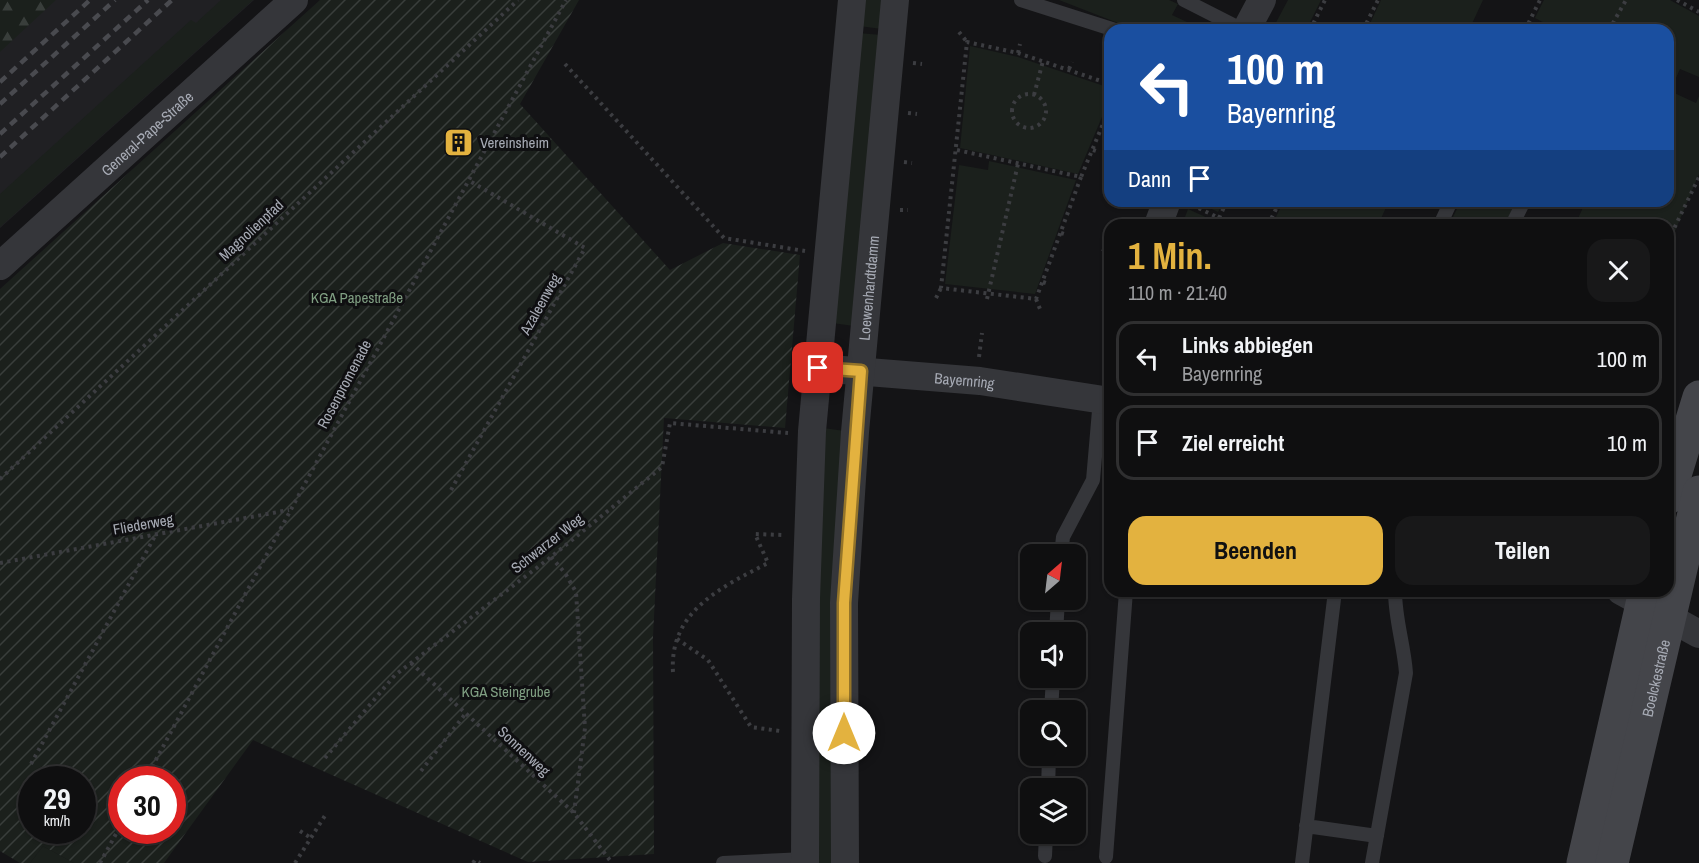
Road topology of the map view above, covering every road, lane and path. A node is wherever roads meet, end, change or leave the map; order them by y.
1 (294, 0) edge
2 (518, 0) edge
3 (566, 0) edge
4 (852, 0) edge
5 (895, 0) edge
6 (1021, 0) edge
7 (1184, 0) edge
8 (1262, 0) edge
9 (1325, 0) edge
10 (1378, 0) edge
11 (1540, 0) edge
12 (1626, 0) edge
13 (1677, 0) edge
14 (1699, 12) edge
15 (1232, 24) edge
16 (1248, 24) edge
17 (1313, 24) edge
18 (1366, 24) edge
19 (1528, 24) edge
20 (1612, 24) edge
21 (1104, 26) edge
22 (959, 32) dead end
23 (967, 42) junction
24 (1020, 44) dead end
25 (1018, 53) junction
26 (1043, 61) junction
27 (1072, 62) dead end
28 (566, 64) dead end
29 (1069, 69) junction
30 (957, 70) dead end
31 (964, 71) junction
32 (1104, 82) edge
33 (1034, 95) junction
34 (952, 119) dead end
35 (960, 120) junction
36 (1104, 124) edge
37 (957, 150) junction
38 (1093, 150) junction
39 (1100, 152) dead end
40 (1018, 164) junction
41 (948, 169) dead end
42 (955, 170) junction
43 (1082, 177) junction
44 (1699, 177) edge
45 (468, 180) junction
46 (1196, 207) edge
47 (1224, 207) edge
48 (943, 214) dead end
49 (949, 215) junction
50 (1674, 229) edge
51 (1061, 233) junction
52 (1067, 236) dead end
53 (811, 252) dead end
54 (938, 262) dead end
55 (944, 263) junction
56 (0, 266) edge
57 (1043, 282) junction
58 (1049, 284) dead end
59 (941, 288) junction
60 (987, 297) junction
61 (936, 298) dead end
62 (1036, 300) junction
63 (1040, 309) dead end
64 (982, 333) dead end
65 (978, 360) dead end
66 (818, 368) junction
67 (861, 371) junction
68 (1104, 394) edge
69 (1699, 398) edge
70 (1104, 412) edge
71 (797, 434) dead end
72 (0, 479) edge
73 (1674, 479) edge
74 (452, 490) dead end
75 (1699, 492) edge
76 (290, 510) junction
77 (156, 534) junction
78 (790, 536) dead end
79 (1674, 541) edge
80 (1062, 544) edge
81 (551, 557) junction
82 (0, 563) edge
83 (1126, 597) edge
84 (1334, 597) edge
85 (1395, 597) edge
86 (1644, 600) edge
87 (1699, 634) edge
88 (676, 639) junction
89 (411, 663) junction
90 (673, 672) dead end
91 (466, 713) junction
92 (783, 731) dead end
93 (325, 758) dead end
94 (31, 764) dead end
95 (153, 766) edge
96 (421, 771) dead end
97 (574, 813) junction
98 (326, 814) dead end
99 (1306, 826) junction
100 (300, 831) dead end
101 (1377, 836) junction
102 (311, 838) junction
103 (110, 844) edge
104 (1046, 844) edge
105 (1045, 856) dead end
106 (1106, 857) dead end
107 (805, 861) edge
108 (100, 863) edge
109 (296, 863) edge
110 (473, 863) edge
111 (480, 863) edge
112 (612, 863) edge
113 (723, 863) edge
114 (845, 863) edge
115 (1302, 863) edge
116 (1372, 863) edge
117 (1582, 863) edge
118 (1612, 863) edge

1 - 56 street, General-Pape-Straße
2 - 72 path, Magnolienpfad
3 - 45 path, Rosenpromenade
4 - 66 street
5 - 67 street, Loewenhardtdamm
6 - 21 lane
7 - 15 lane
8 - 16 street
9 - 17 path
10 - 18 path
11 - 19 path
12 - 20 path
13 - 14 path
22 - 23 path
23 - 25 path
23 - 31 path
24 - 25 path
25 - 26 path
26 - 29 path
26 - 33 path
27 - 29 path
28 - 53 path
29 - 32 path
30 - 31 path
31 - 35 path
33 - 33 path
34 - 35 path
35 - 37 path
36 - 38 path
37 - 40 path
37 - 42 path
38 - 39 path
38 - 43 path
40 - 43 path
40 - 60 path
41 - 42 path
42 - 49 path
43 - 51 path
44 - 50 path
45 - 74 path, Azaleenweg
45 - 76 path, Rosenpromenade
46 - 47 path
48 - 49 path
49 - 55 path
51 - 52 path
51 - 57 path
54 - 55 path
55 - 59 path
57 - 58 path
57 - 62 path
59 - 60 path
59 - 61 path
60 - 62 path
62 - 63 path
64 - 65 path
66 - 67 street, Bayernring
66 - 107 street
67 - 68 street, Bayernring
67 - 114 street, Loewenhardtdamm
69 - 73 main road
70 - 80 lane
71 - 81 path, Schwarzer Weg
75 - 79 main road, Boelckestraße
76 - 77 path, Fliederweg
76 - 95 path, Rosenpromenade
77 - 82 path, Fliederweg
77 - 94 path
78 - 88 path
81 - 89 path, Schwarzer Weg
81 - 97 path
83 - 106 lane
84 - 99 lane
85 - 101 lane
86 - 87 street
86 - 117 main road, Boelckestraße
86 - 118 main road, Boelckestraße
88 - 90 path
88 - 92 path
89 - 91 path, Sonnenweg
89 - 93 path, Schwarzer Weg
91 - 96 path
91 - 97 path, Sonnenweg
97 - 112 path, Sonnenweg
98 - 102 path
99 - 101 lane
99 - 115 lane
100 - 102 path
101 - 116 lane
102 - 109 path
103 - 108 path
104 - 105 lane
107 - 113 lane
110 - 111 path

